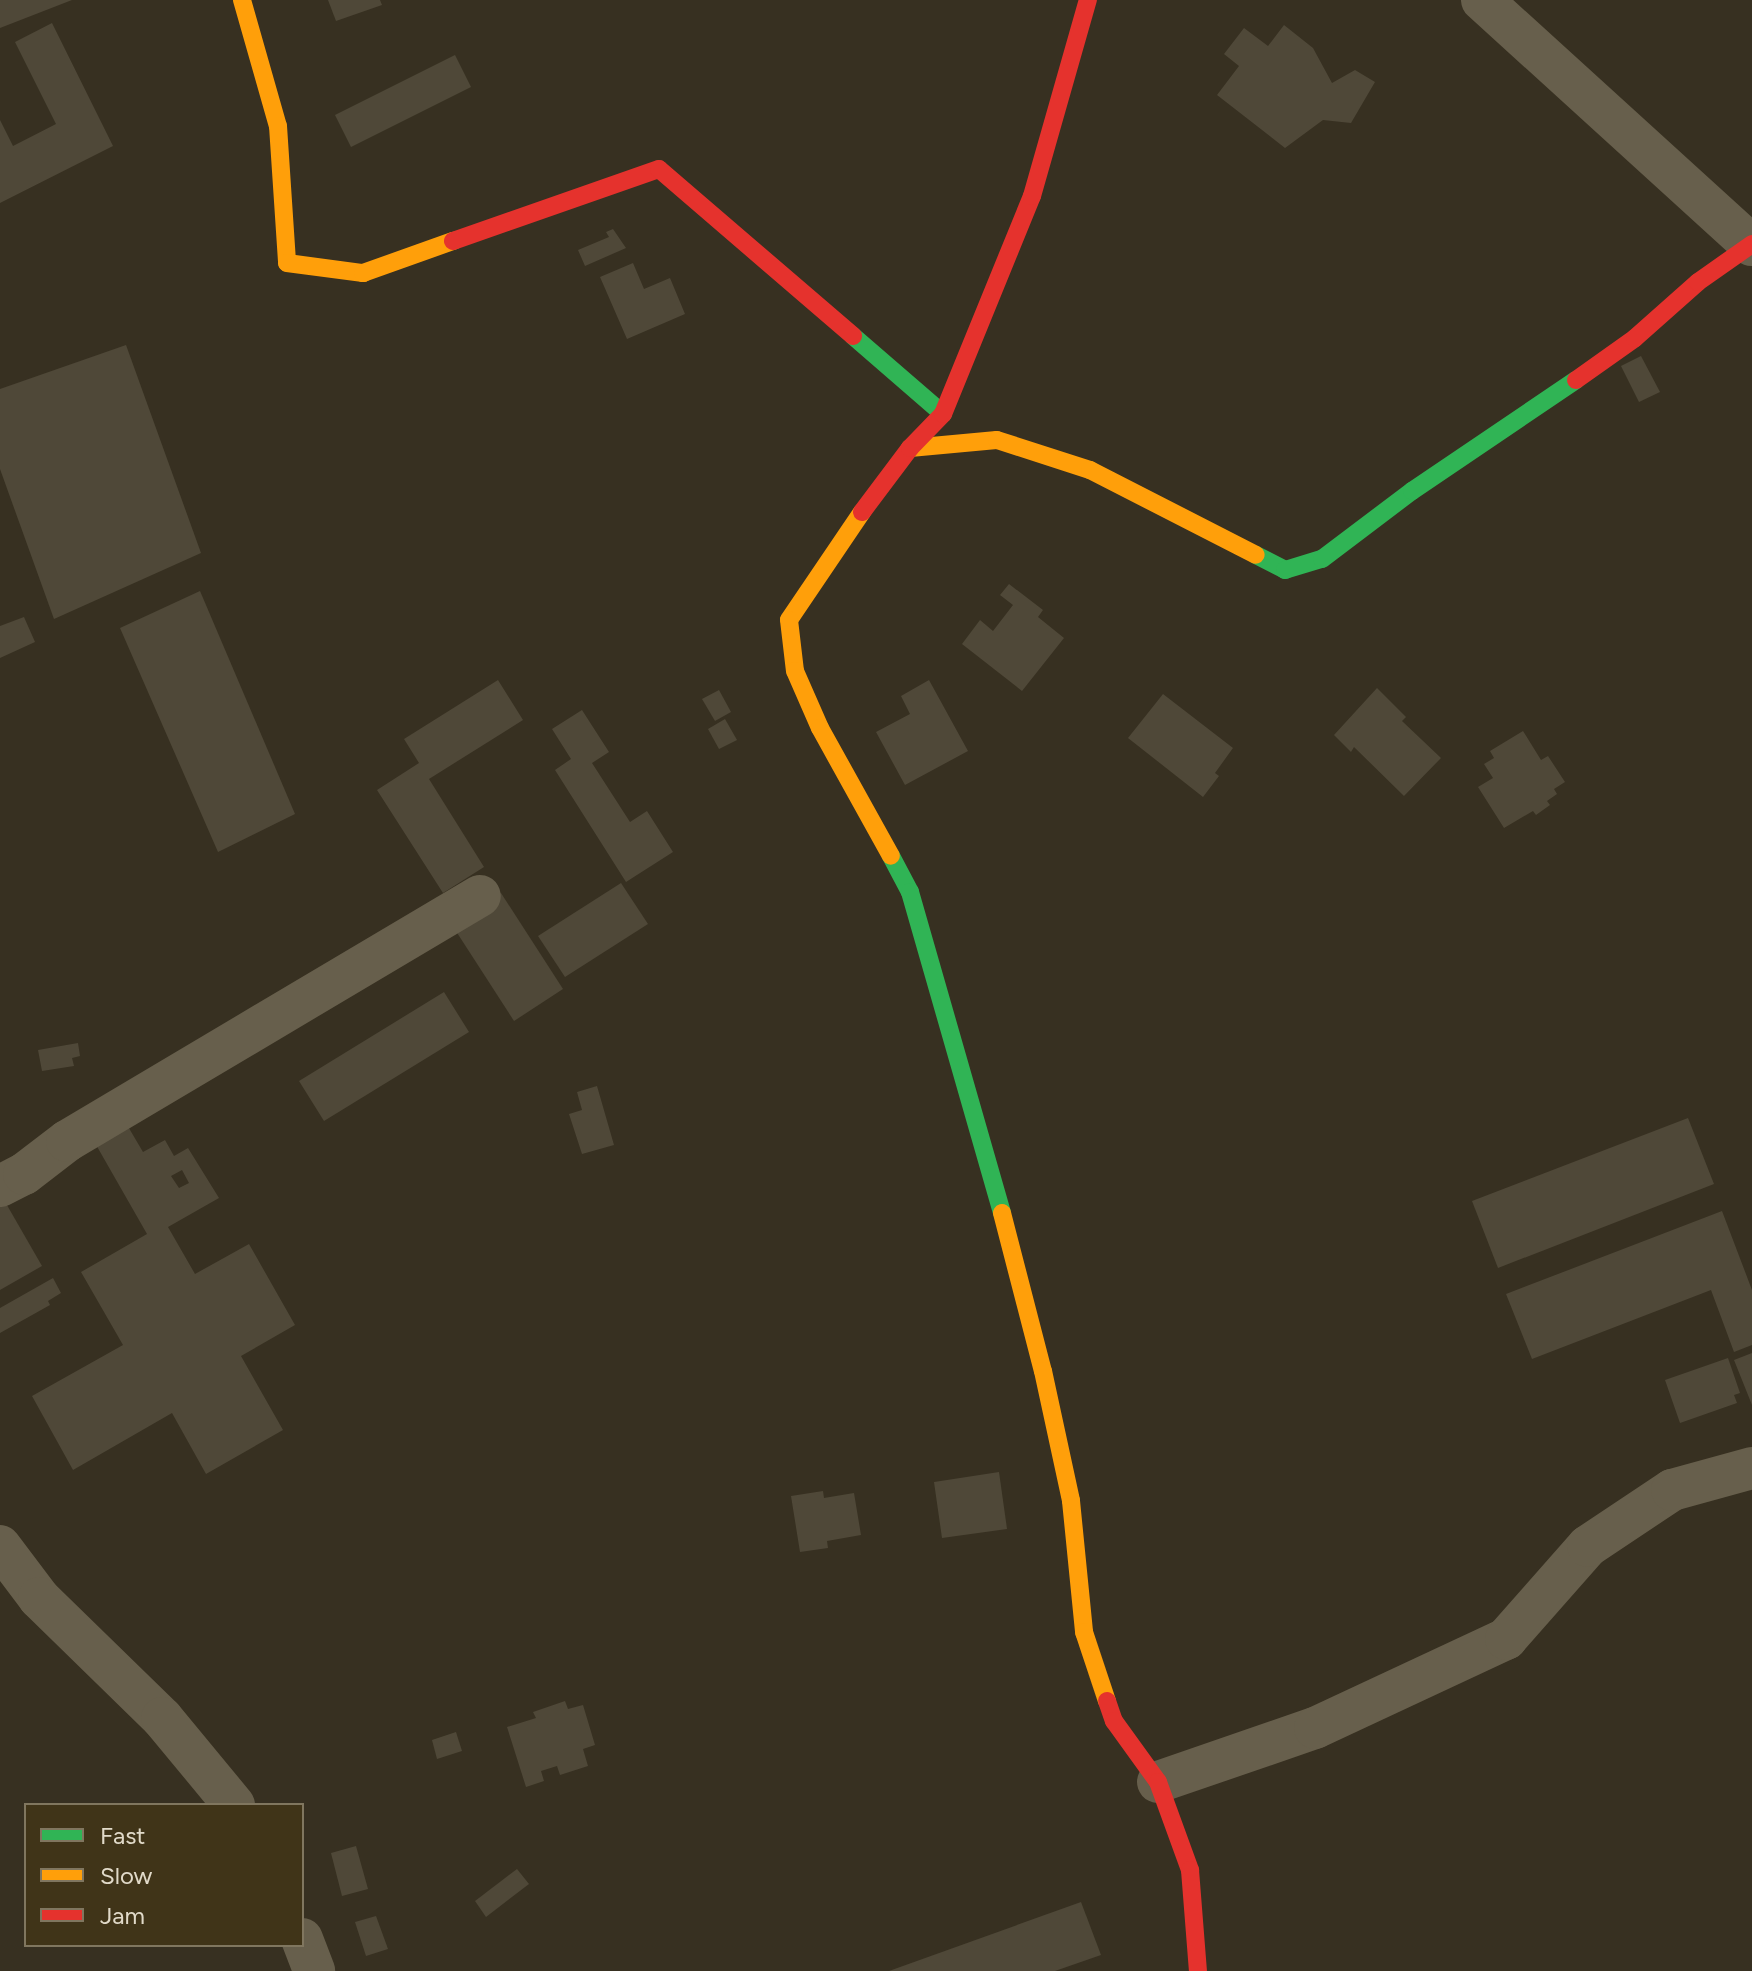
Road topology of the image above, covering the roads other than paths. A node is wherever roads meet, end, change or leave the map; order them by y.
1 (242, 0) edge
2 (1088, 0) edge
3 (1482, 0) edge
4 (1751, 244) edge
5 (943, 414) junction
6 (910, 448) junction
7 (480, 896) dead end
8 (0, 1186) edge
9 (1752, 1468) edge
10 (0, 1546) edge
11 (1158, 1782) junction
12 (232, 1803) edge
13 (304, 1944) edge
14 (314, 1971) edge
15 (1198, 1971) edge

1 - 5 street
2 - 5 street
3 - 4 street
4 - 6 street
5 - 6 street
6 - 11 street
7 - 8 street
9 - 11 street
10 - 12 street
11 - 15 street
13 - 14 street

